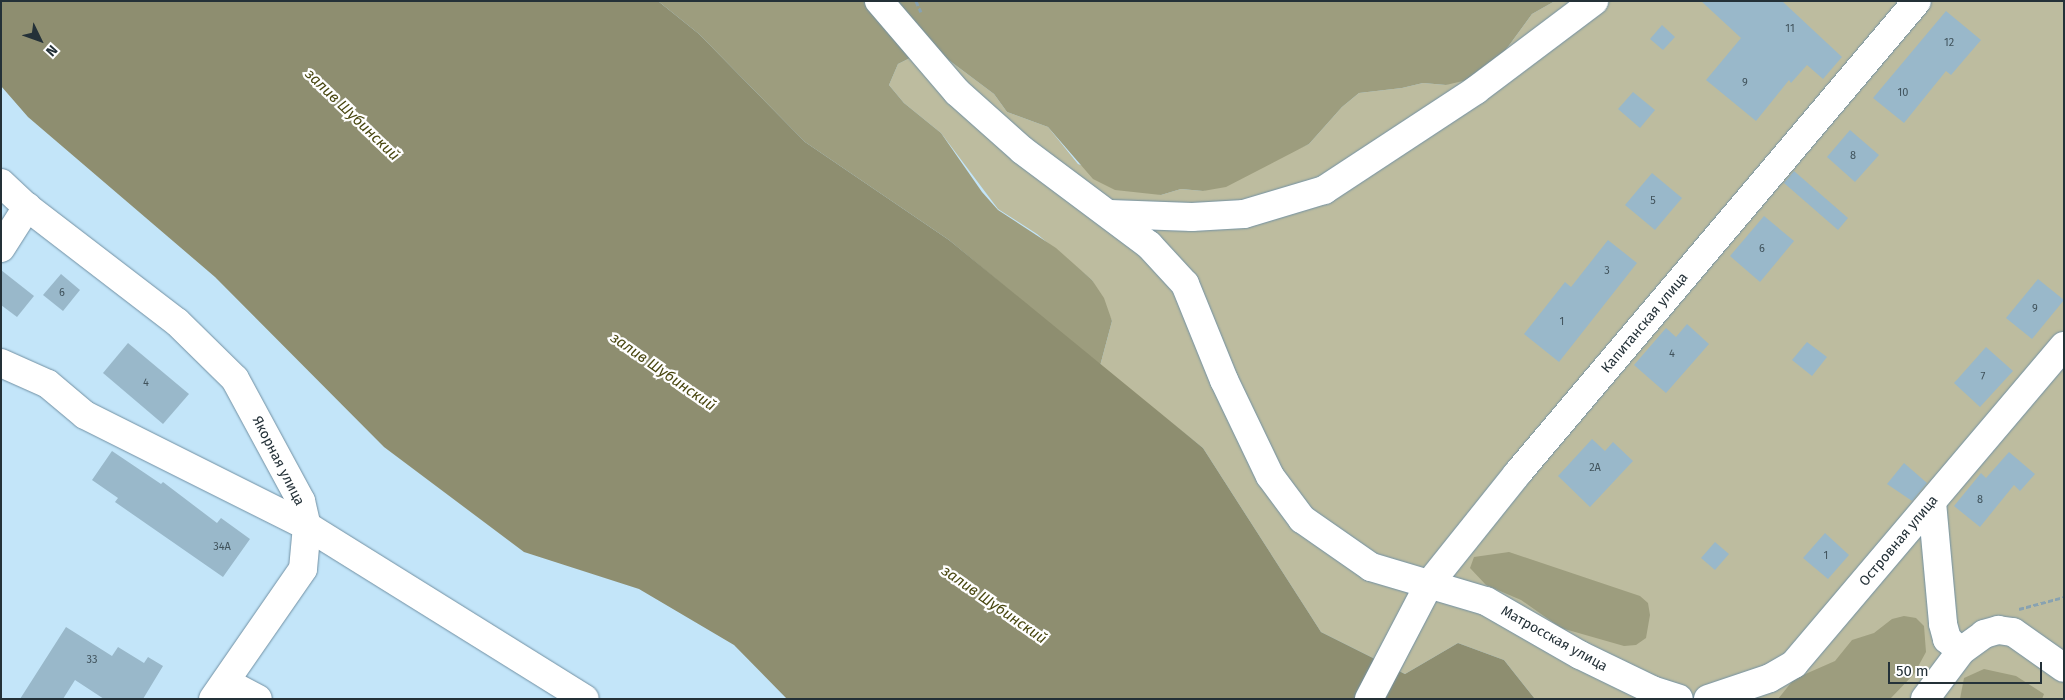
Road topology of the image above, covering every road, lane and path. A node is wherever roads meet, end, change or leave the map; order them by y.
1 (879, 1) edge
2 (1594, 1) edge
3 (1917, 1) edge
4 (1, 183) edge
5 (27, 207) junction
6 (1110, 214) junction
7 (1, 248) edge
8 (2064, 346) edge
9 (1, 363) edge
10 (1932, 502) junction
11 (307, 526) junction
12 (1429, 584) junction
13 (1961, 652) junction
14 (2064, 668) edge
15 (220, 691) edge
16 (258, 699) edge
17 (585, 699) edge
18 (1369, 699) edge
19 (1679, 699) edge
20 (1708, 699) edge
21 (1925, 699) edge

1 - 6 street, Матросская улица
2 - 6 street
3 - 12 street, Капитанская улица
4 - 5 street, Якорная улица
5 - 7 street
5 - 11 street, Якорная улица
6 - 12 street, Матросская улица
8 - 10 street, Островная улица
9 - 11 street
10 - 13 street
10 - 20 street, Островная улица
11 - 15 street, Якорная улица
11 - 17 street
12 - 18 street, Капитанская улица
12 - 19 street, Матросская улица
13 - 14 street
13 - 21 street
15 - 16 street

